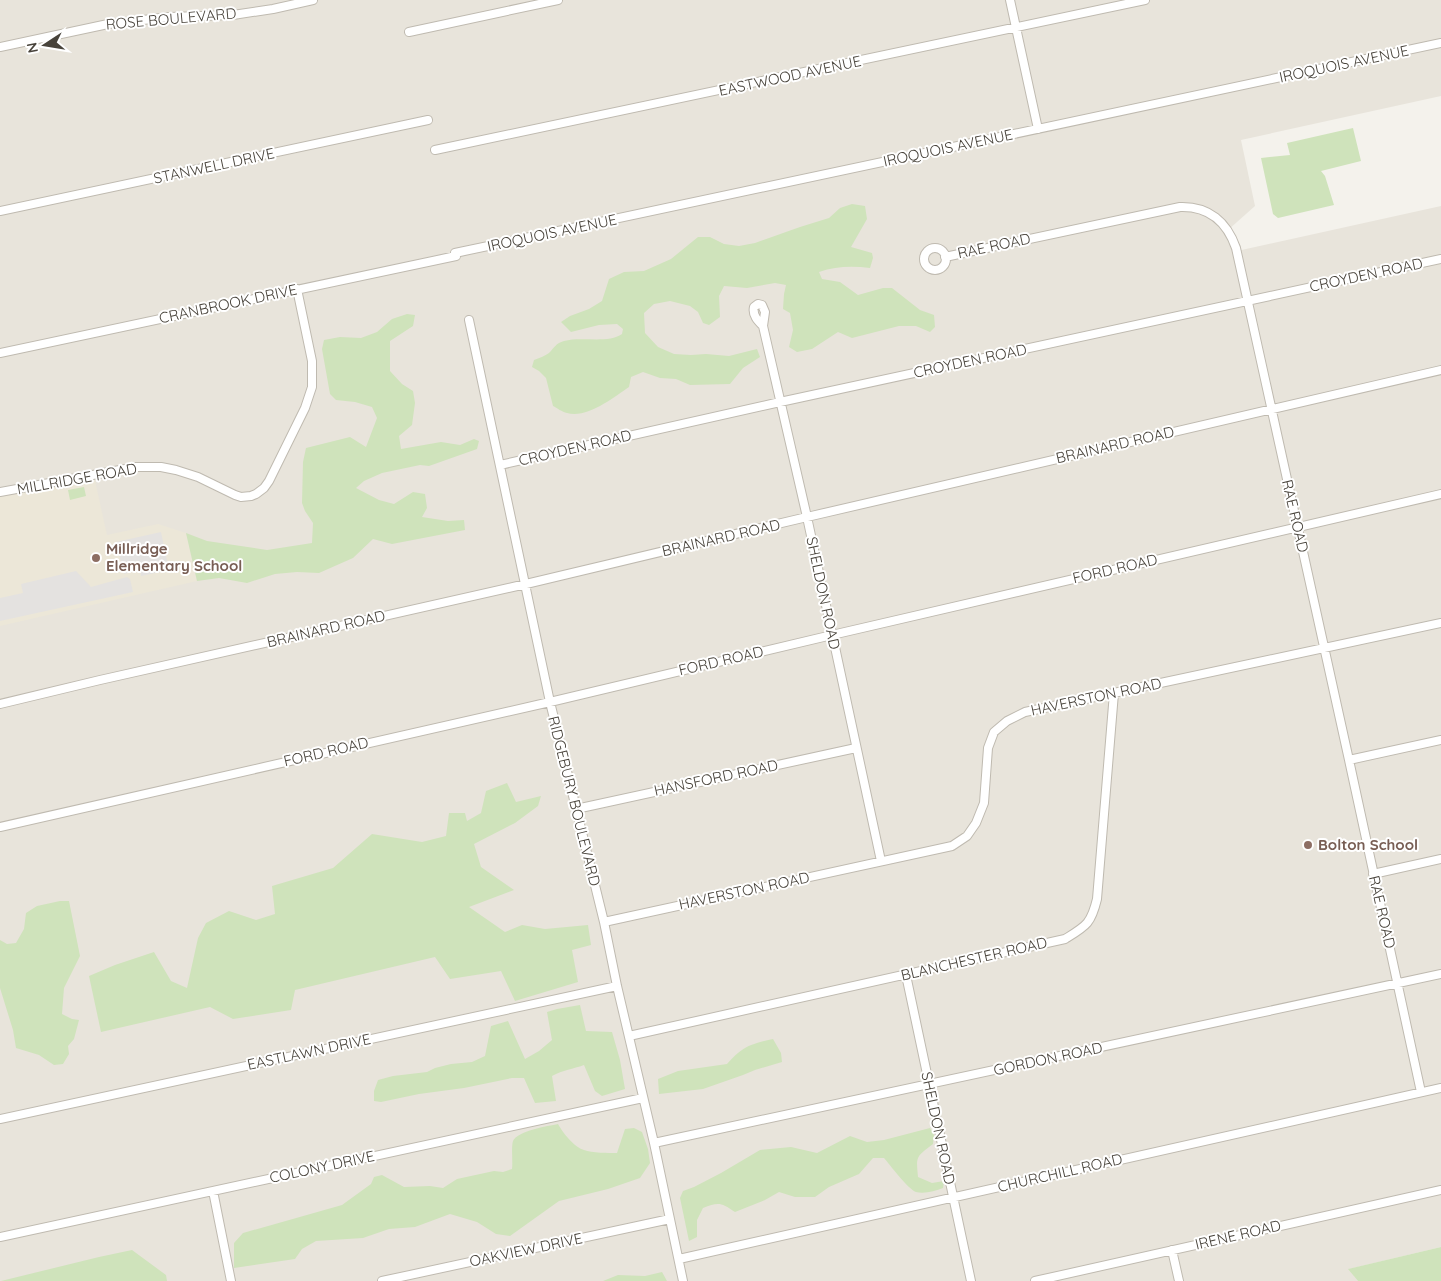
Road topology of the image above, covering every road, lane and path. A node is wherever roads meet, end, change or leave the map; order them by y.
1 (313, 0) edge
2 (558, 0) edge
3 (1010, 0) edge
4 (1145, 0) edge
5 (1016, 28) junction
6 (409, 32) dead end
7 (1441, 43) edge
8 (0, 47) edge
9 (428, 120) dead end
10 (1038, 129) junction
11 (435, 150) dead end
12 (0, 211) edge
13 (456, 254) joint
14 (945, 257) dead end
15 (1441, 259) edge
16 (297, 289) junction
17 (1248, 301) junction
18 (469, 320) dead end
19 (764, 326) dead end
20 (0, 353) edge
21 (1441, 370) edge
22 (780, 402) junction
23 (1272, 409) junction
24 (500, 465) junction
25 (0, 492) edge
26 (1441, 494) edge
27 (807, 517) junction
28 (1298, 527) junction
29 (526, 584) junction
30 (1441, 623) edge
31 (832, 635) junction
32 (1325, 648) junction
33 (1114, 693) junction
34 (550, 702) junction
35 (0, 704) edge
36 (1441, 740) edge
37 (856, 748) junction
38 (1349, 760) junction
39 (576, 809) junction
40 (0, 827) edge
41 (1441, 859) edge
42 (881, 861) junction
43 (1373, 874) junction
44 (604, 922) junction
45 (1441, 974) edge
46 (906, 975) junction
47 (1398, 983) junction
48 (617, 986) junction
49 (629, 1036) junction
50 (929, 1084) junction
51 (1441, 1088) edge
52 (1420, 1092) junction
53 (643, 1098) junction
54 (0, 1119) edge
55 (654, 1143) junction
56 (1441, 1190) edge
57 (213, 1191) junction
58 (953, 1197) junction
59 (670, 1219) junction
60 (0, 1237) edge
61 (1172, 1250) junction
62 (679, 1259) junction
63 (231, 1281) edge
64 (382, 1281) edge
65 (683, 1281) edge
66 (971, 1281) edge
67 (1035, 1281) edge
68 (1179, 1281) edge

1 - 8 street, ROSE BOULEVARD
2 - 6 street
3 - 5 street
4 - 5 street, EASTWOOD AVENUE
5 - 10 street
5 - 11 street, EASTWOOD AVENUE
7 - 10 street, IROQUOIS AVENUE
9 - 12 street, STANWELL DRIVE
10 - 13 street, IROQUOIS AVENUE
13 - 16 street, CRANBROOK DRIVE
14 - 17 street, RAE ROAD
15 - 17 street, CROYDEN ROAD
16 - 20 street, CRANBROOK DRIVE
16 - 25 street, MILLRIDGE ROAD
17 - 22 street, CROYDEN ROAD
17 - 23 street, RAE ROAD
18 - 24 street, RIDGEBURY BOULEVARD
19 - 22 street, SHELDON ROAD
21 - 23 street, BRAINARD ROAD
22 - 24 street, CROYDEN ROAD
22 - 27 street, SHELDON ROAD
23 - 27 street, BRAINARD ROAD
23 - 28 street, RAE ROAD
24 - 29 street, RIDGEBURY BOULEVARD
26 - 28 street, FORD ROAD
27 - 29 street, BRAINARD ROAD
27 - 31 street, SHELDON ROAD
28 - 31 street, FORD ROAD
28 - 32 street, RAE ROAD
29 - 34 street, RIDGEBURY BOULEVARD
29 - 35 street, BRAINARD ROAD
30 - 32 street, HAVERSTON ROAD
31 - 34 street, FORD ROAD
31 - 37 street, SHELDON ROAD
32 - 33 street, HAVERSTON ROAD
32 - 38 street, RAE ROAD
33 - 42 street, HAVERSTON ROAD
33 - 46 street, BLANCHESTER ROAD
34 - 39 street, RIDGEBURY BOULEVARD
34 - 40 street, FORD ROAD
36 - 38 street
37 - 39 street, HANSFORD ROAD
37 - 42 street, SHELDON ROAD
38 - 43 street, RAE ROAD
39 - 44 street, RIDGEBURY BOULEVARD
41 - 43 street
42 - 44 street, HAVERSTON ROAD
43 - 47 street, RAE ROAD
44 - 48 street, RIDGEBURY BOULEVARD
45 - 47 street, GORDON ROAD
46 - 49 street, BLANCHESTER ROAD
46 - 50 street, SHELDON ROAD
47 - 50 street, GORDON ROAD
47 - 52 street, RAE ROAD
48 - 49 street, RIDGEBURY BOULEVARD
48 - 54 street, EASTLAWN DRIVE
49 - 53 street, RIDGEBURY BOULEVARD
50 - 55 street, GORDON ROAD
50 - 58 street, SHELDON ROAD
51 - 52 street, CHURCHILL ROAD
52 - 58 street, CHURCHILL ROAD
53 - 55 street, RIDGEBURY BOULEVARD
53 - 57 street, COLONY DRIVE
55 - 59 street, RIDGEBURY BOULEVARD
56 - 61 street, IRENE ROAD
57 - 60 street, COLONY DRIVE
57 - 63 street
58 - 62 street, CHURCHILL ROAD
58 - 66 street, SHELDON ROAD
59 - 62 street, RIDGEBURY BOULEVARD
59 - 64 street, OAKVIEW DRIVE
61 - 67 street, IRENE ROAD
61 - 68 street
62 - 65 street, RIDGEBURY BOULEVARD

